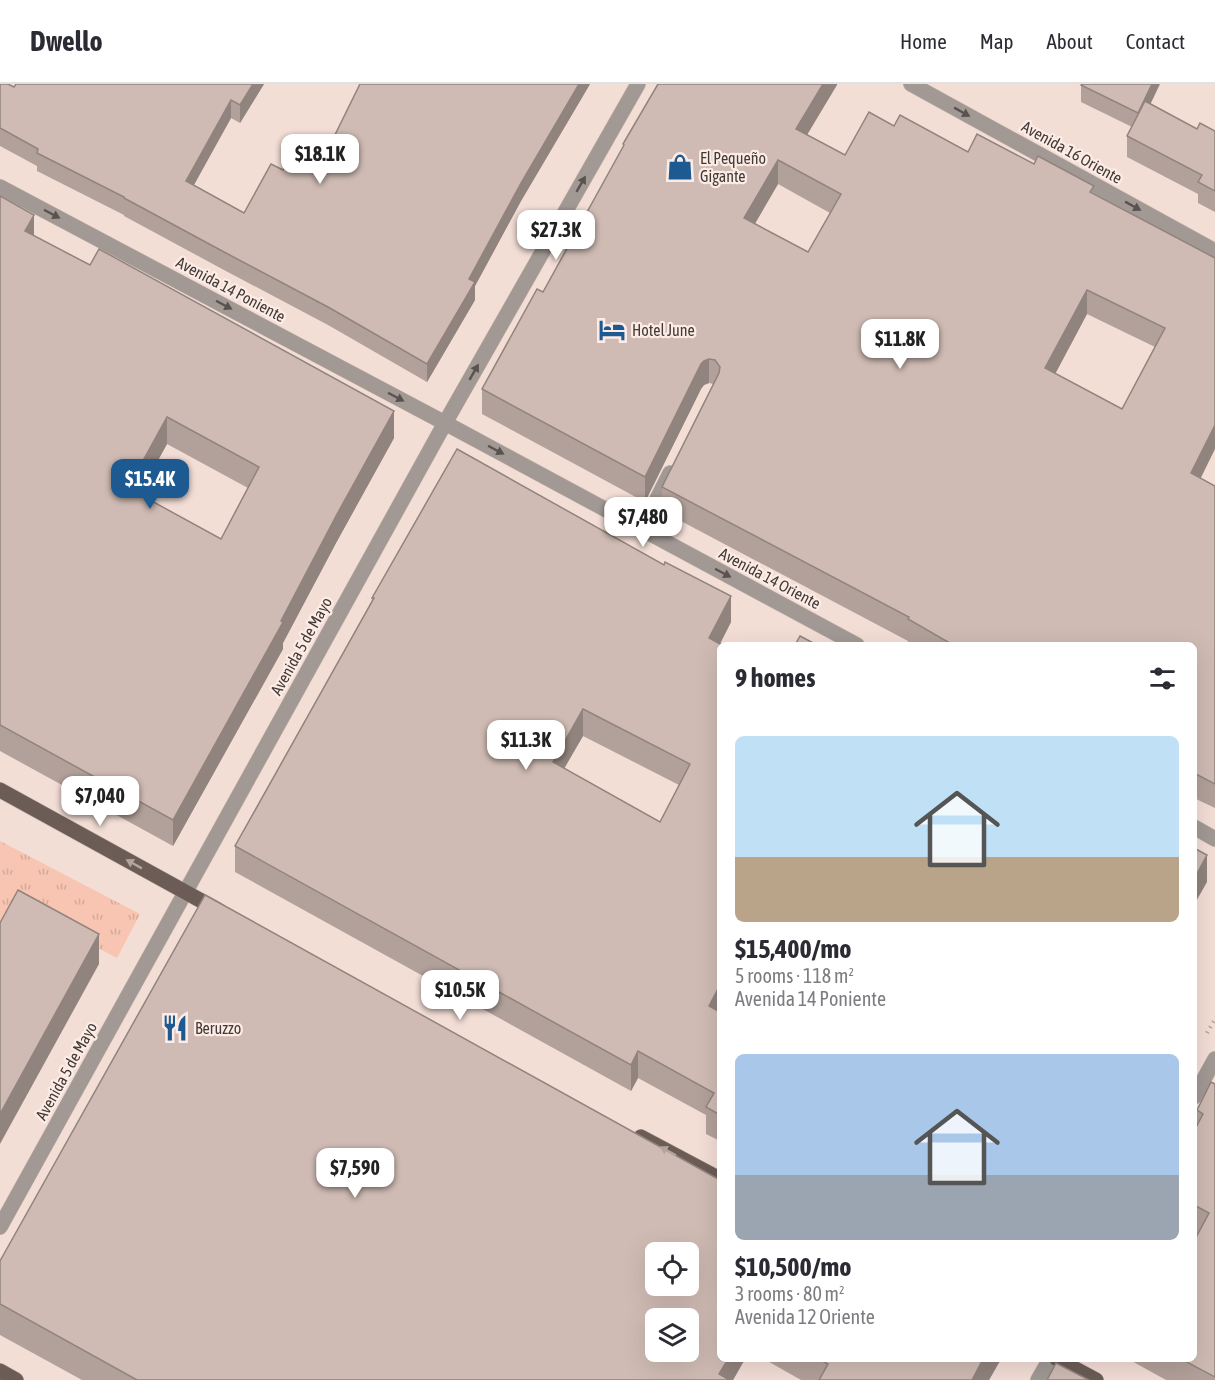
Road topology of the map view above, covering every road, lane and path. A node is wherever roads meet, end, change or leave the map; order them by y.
1 (638, 84) edge
2 (911, 84) edge
3 (0, 187) edge
4 (1215, 251) edge
5 (445, 423) junction
6 (678, 456) edge
7 (642, 529) junction
8 (851, 642) edge
9 (0, 790) edge
10 (1197, 829) edge
11 (1215, 839) edge
12 (185, 893) junction
13 (227, 915) edge
14 (1215, 1059) edge
15 (1197, 1092) edge
16 (626, 1128) edge
17 (717, 1177) edge
18 (0, 1227) edge
19 (1048, 1362) edge
20 (1063, 1362) edge
21 (0, 1371) edge
22 (16, 1380) edge
23 (1038, 1380) edge
24 (1096, 1380) edge

5 -> 1 street, Avenida 5 de Mayo
2 -> 4 street, Avenida 16 Oriente
3 -> 5 street, Avenida 14 Poniente
5 -> 7 street, Avenida 14 Oriente
5 - 12 street, Avenida 5 de Mayo
6 - 7 street
7 -> 8 street, Avenida 14 Oriente
12 -> 9 main road
10 - 11 street
12 - 13 main road
12 - 18 street, Avenida 5 de Mayo
14 - 15 street
17 -> 16 main road
19 - 23 street
20 - 24 main road
21 - 22 main road

